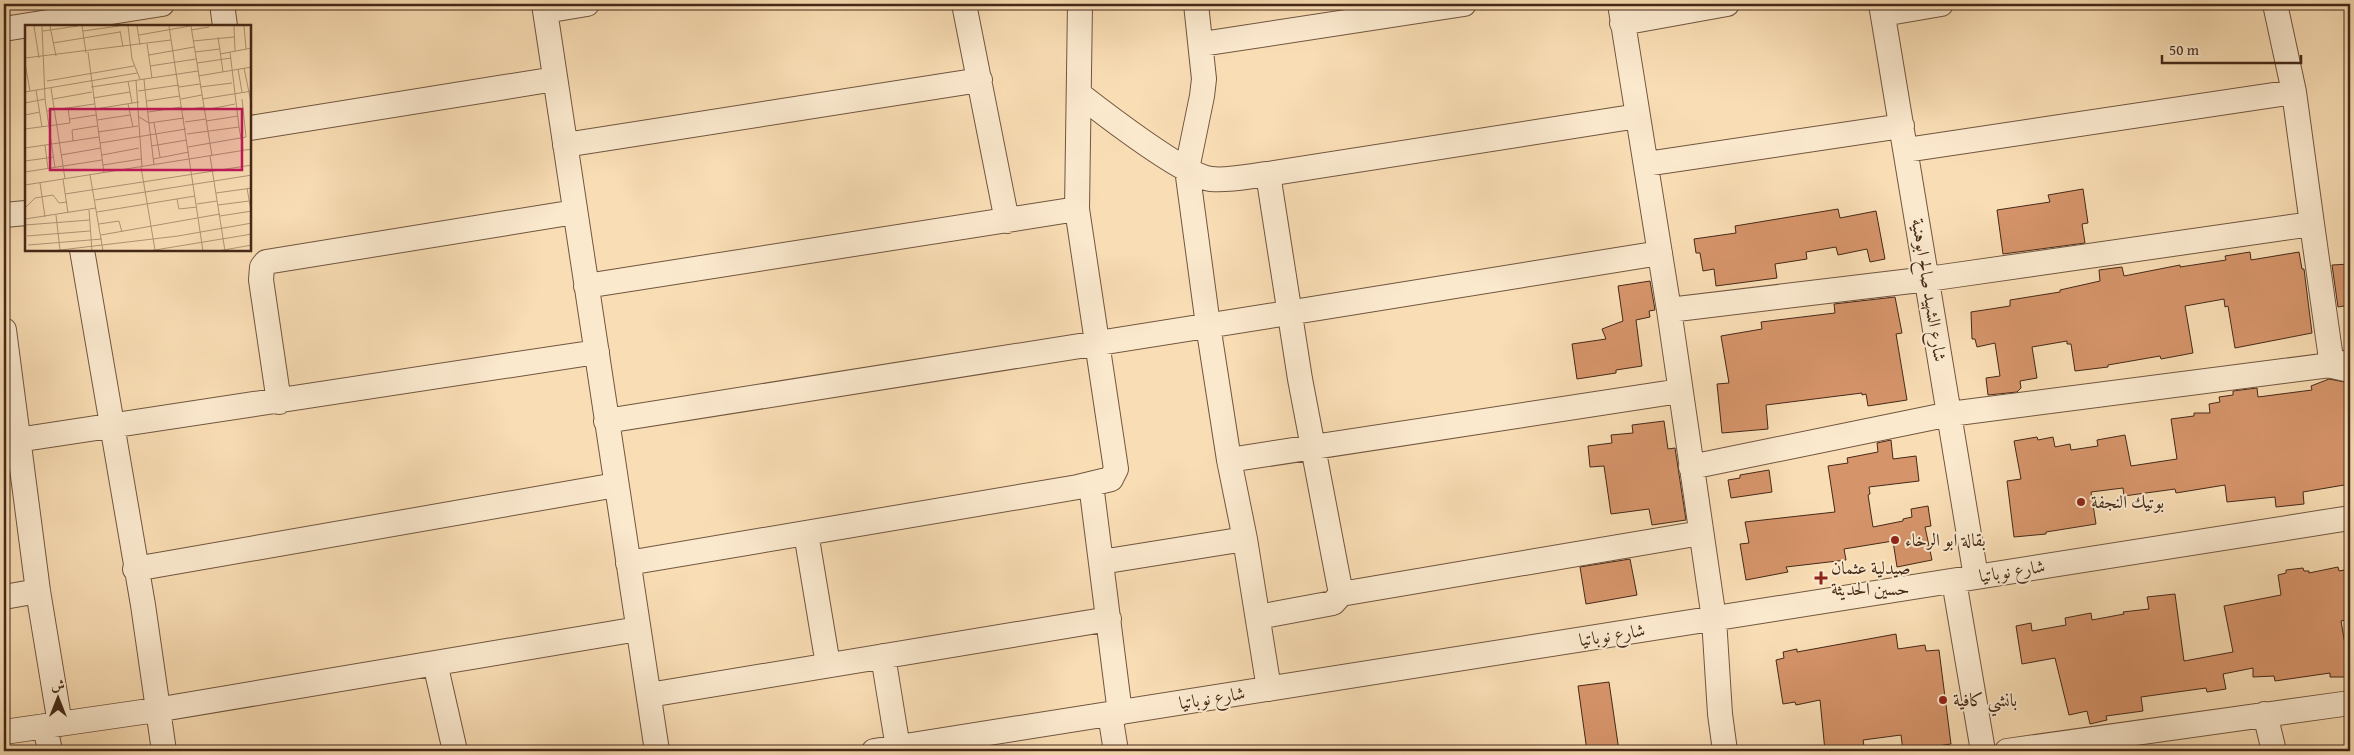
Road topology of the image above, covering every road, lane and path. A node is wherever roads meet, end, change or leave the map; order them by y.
1 (162, 4) edge
2 (222, 4) edge
3 (587, 4) edge
4 (964, 4) edge
5 (1080, 4) edge
6 (1196, 4) edge
7 (1464, 4) edge
8 (1728, 4) edge
9 (1941, 4) edge
10 (2275, 4) edge
11 (544, 7) edge
12 (1882, 9) edge
13 (1621, 13) edge
14 (46, 18) edge
15 (225, 25) edge
16 (4, 29) edge
17 (1202, 44) junction
18 (555, 79) junction
19 (980, 80) junction
20 (2294, 92) junction
21 (1079, 94) junction
22 (1638, 116) junction
23 (1902, 126) junction
24 (251, 128) edge
25 (565, 145) junction
26 (1906, 150) junction
27 (1646, 164) junction
28 (1188, 169) junction
29 (1268, 174) junction
30 (1077, 209) junction
31 (575, 212) junction
32 (25, 213) edge
33 (4, 215) edge
34 (1007, 221) junction
35 (2312, 224) junction
36 (82, 251) edge
37 (1660, 253) junction
38 (1928, 279) junction
39 (586, 286) junction
40 (1669, 310) junction
41 (1290, 314) junction
42 (1208, 325) junction
43 (4, 330) edge
44 (1096, 342) junction
45 (596, 352) junction
46 (2344, 366) edge
47 (1680, 390) junction
48 (279, 402) junction
49 (1950, 414) junction
50 (606, 421) junction
51 (111, 426) junction
52 (11, 441) edge
53 (1312, 446) junction
54 (1228, 460) junction
55 (1691, 467) junction
56 (1091, 484) junction
57 (616, 485) junction
58 (2350, 518) edge
59 (806, 533) junction
60 (1701, 533) junction
61 (1245, 539) junction
62 (1101, 562) junction
63 (628, 563) junction
64 (135, 568) junction
65 (1965, 579) junction
66 (38, 591) junction
67 (1341, 594) junction
68 (4, 596) edge
69 (1258, 617) junction
70 (1108, 619) junction
71 (1714, 619) junction
72 (638, 629) junction
73 (884, 656) junction
74 (435, 663) junction
75 (828, 665) junction
76 (1269, 689) junction
77 (649, 695) junction
78 (2350, 703) edge
79 (156, 710) junction
80 (1115, 713) junction
81 (2265, 714) junction
82 (52, 725) junction
83 (4, 732) edge
84 (898, 748) junction
85 (50, 751) edge
86 (164, 751) edge
87 (455, 751) edge
88 (657, 751) edge
89 (874, 751) edge
90 (1116, 751) edge
91 (1725, 751) edge
92 (1983, 751) edge
93 (2007, 751) edge
94 (2274, 751) edge

1 - 14 street
2 - 15 street
3 - 11 street
4 - 19 street
5 - 21 street
6 - 17 street
7 - 17 street
8 - 13 street
9 - 12 street
10 - 20 street
11 - 18 street
12 - 23 street, شارع الشهيد صالح ابوهنية
13 - 22 street
14 - 16 street
17 - 28 street
18 - 24 street
18 - 25 street
19 - 25 street
19 - 34 street
20 - 26 street
20 - 35 street
21 - 28 street
21 - 30 street
22 - 27 street
22 - 29 street
23 - 26 street, شارع الشهيد صالح ابوهنية
23 - 27 street
25 - 31 street
26 - 38 street, شارع الشهيد صالح ابوهنية
27 - 37 street
28 - 29 street
28 - 42 street
29 - 41 street
30 - 34 street
30 - 44 street
31 - 39 street
31 - 48 street
32 - 33 street
34 - 39 street
35 - 38 street
35 - 46 street
36 - 51 street
37 - 40 street
37 - 41 street
38 - 40 street
38 - 49 street, شارع الشهيد صالح ابوهنية
39 - 45 street
40 - 47 street
41 - 42 street
41 - 53 street
42 - 44 street
42 - 54 street
43 - 52 street
44 - 50 street
44 - 56 street
45 - 48 street
45 - 50 street
46 - 49 street
47 - 53 street
47 - 55 street
48 - 51 street
49 - 55 street
49 - 65 street, شارع الشهيد صالح ابوهنية
50 - 57 street
51 - 52 street
51 - 64 street
52 - 66 street
53 - 54 street
53 - 67 street
54 - 61 street
55 - 60 street
56 - 59 street
56 - 62 street
57 - 63 street
57 - 64 street
58 - 65 street, شارع نوباتيا
59 - 63 street
59 - 75 street
60 - 67 street
60 - 71 street
61 - 62 street
61 - 69 street
62 - 70 street
63 - 72 street
64 - 79 street
65 - 71 street, شارع نوباتيا
65 - 92 street, شارع الشهيد صالح ابوهنية
66 - 68 street
66 - 82 street
67 - 69 street
69 - 76 street
70 - 73 street
70 - 80 street
71 - 76 street, شارع نوباتيا
71 - 91 street
72 - 74 street
72 - 77 street
73 - 75 street
73 - 84 street
74 - 79 street
74 - 87 street
75 - 77 street
76 - 80 street, شارع نوباتيا
77 - 88 street
78 - 81 street
79 - 82 street
79 - 86 street
80 - 84 street, شارع نوباتيا
80 - 90 street
81 - 93 street
81 - 94 street
82 - 83 street
82 - 85 street
84 - 89 street, شارع نوباتيا

